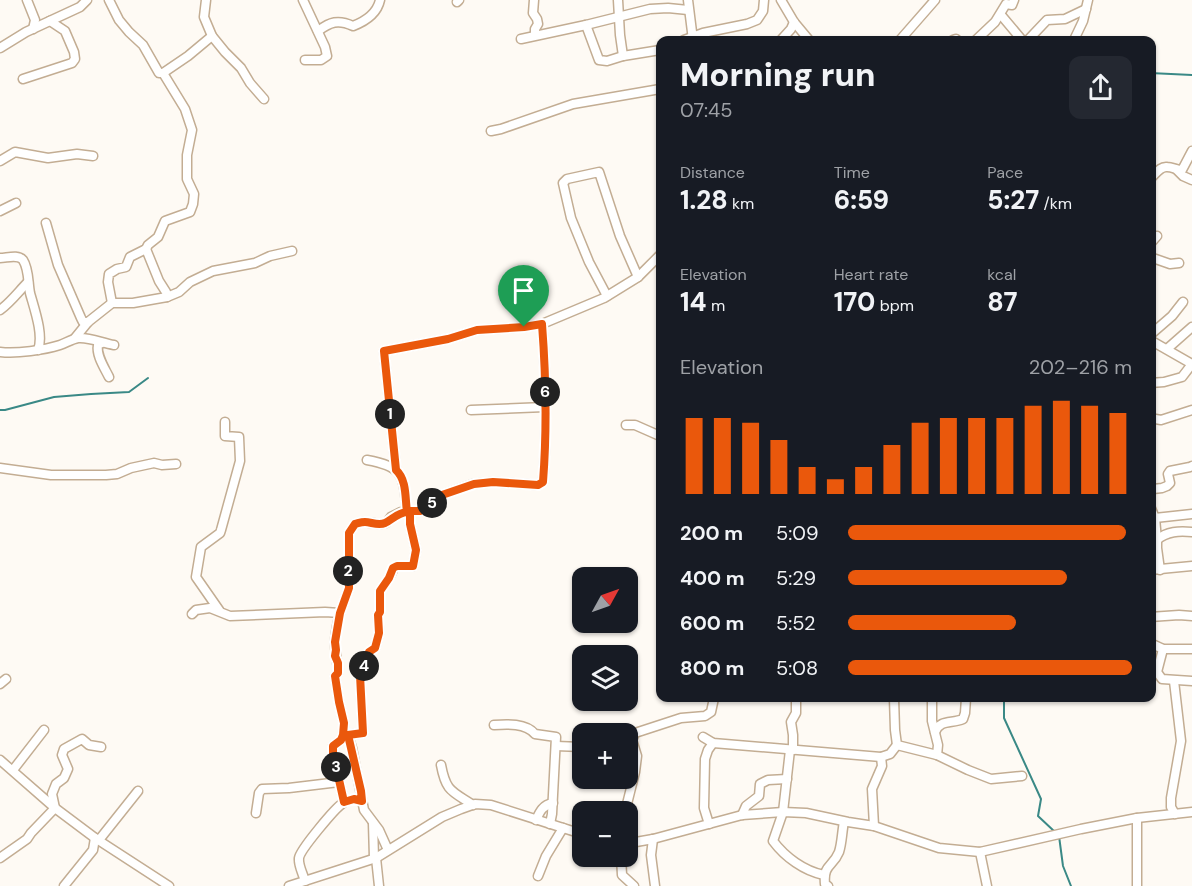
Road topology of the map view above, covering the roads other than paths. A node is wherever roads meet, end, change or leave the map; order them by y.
1 (27, 0) edge
2 (87, 0) edge
3 (109, 0) edge
4 (206, 0) edge
5 (303, 0) edge
6 (380, 0) edge
7 (534, 0) edge
8 (618, 0) edge
9 (688, 0) edge
10 (764, 0) edge
11 (781, 0) edge
12 (935, 0) edge
13 (1014, 0) edge
14 (1087, 4) edge
15 (688, 10) junction
16 (1001, 15) junction
17 (619, 16) junction
18 (50, 21) junction
19 (794, 22) junction
20 (586, 25) junction
21 (33, 29) junction
22 (318, 31) junction
23 (535, 35) junction
24 (212, 36) junction
25 (690, 36) edge
26 (696, 36) edge
27 (785, 36) edge
28 (806, 36) edge
29 (906, 36) edge
30 (980, 36) edge
31 (1019, 36) edge
32 (1031, 36) edge
33 (1076, 36) edge
34 (521, 39) dead end
35 (0, 48) edge
36 (656, 51) edge
37 (623, 56) junction
38 (305, 60) dead end
39 (163, 73) junction
40 (22, 79) dead end
41 (656, 90) edge
42 (264, 99) dead end
43 (491, 130) dead end
44 (1192, 151) edge
45 (93, 156) dead end
46 (0, 161) edge
47 (1156, 168) edge
48 (1177, 170) junction
49 (1192, 180) edge
50 (16, 203) dead end
51 (0, 211) edge
52 (46, 223) dead end
53 (146, 249) junction
54 (292, 251) dead end
55 (0, 258) edge
56 (656, 259) edge
57 (1156, 259) edge
58 (1179, 263) dead end
59 (638, 277) junction
60 (28, 282) junction
61 (607, 296) junction
62 (167, 297) junction
63 (1183, 302) dead end
64 (112, 303) junction
65 (0, 310) edge
66 (88, 322) junction
67 (542, 324) junction
68 (1192, 327) edge
69 (1156, 330) edge
70 (75, 338) junction
71 (102, 343) junction
72 (1156, 343) edge
73 (114, 345) dead end
74 (1167, 349) junction
75 (38, 350) junction
76 (0, 352) edge
77 (1192, 364) edge
78 (109, 377) dead end
79 (1156, 383) edge
80 (545, 406) junction
81 (471, 410) dead end
82 (1192, 410) edge
83 (1156, 419) edge
84 (225, 422) dead end
85 (626, 425) dead end
86 (656, 434) edge
87 (367, 460) dead end
88 (176, 464) dead end
89 (1192, 466) edge
90 (0, 468) edge
91 (396, 470) junction
92 (1156, 488) edge
93 (409, 512) junction
94 (1192, 514) edge
95 (1156, 518) edge
96 (1156, 529) edge
97 (1192, 532) edge
98 (1157, 540) junction
99 (1156, 559) edge
100 (1192, 567) edge
101 (1156, 570) edge
102 (219, 611) junction
103 (340, 613) junction
104 (192, 614) dead end
105 (1192, 616) edge
106 (1156, 617) edge
107 (1156, 646) edge
108 (1163, 649) junction
109 (1192, 649) edge
110 (1174, 681) junction
111 (1192, 681) edge
112 (713, 702) edge
113 (796, 702) edge
114 (894, 702) edge
115 (932, 702) edge
116 (966, 702) edge
117 (494, 724) dead end
118 (44, 730) dead end
119 (638, 732) edge
120 (935, 732) junction
121 (702, 737) dead end
122 (713, 743) junction
123 (897, 745) junction
124 (556, 746) junction
125 (100, 747) dead end
126 (572, 747) edge
127 (791, 750) junction
128 (937, 755) junction
129 (881, 757) junction
130 (0, 760) edge
131 (441, 765) dead end
132 (13, 771) junction
133 (1022, 776) dead end
134 (787, 779) junction
135 (339, 782) junction
136 (138, 792) dead end
137 (362, 801) junction
138 (344, 802) junction
139 (553, 803) junction
140 (473, 805) junction
141 (55, 808) junction
142 (783, 812) junction
143 (1192, 812) edge
144 (256, 813) dead end
145 (1174, 814) junction
146 (742, 816) junction
147 (1137, 818) junction
148 (372, 820) junction
149 (536, 820) junction
150 (844, 822) junction
151 (550, 824) junction
152 (709, 824) junction
153 (874, 826) junction
154 (563, 828) junction
155 (572, 831) edge
156 (97, 839) junction
157 (653, 839) junction
158 (638, 842) edge
159 (388, 850) junction
160 (980, 852) junction
161 (0, 858) edge
162 (375, 858) junction
163 (622, 867) edge
164 (824, 875) junction
165 (538, 876) dead end
166 (305, 881) junction
167 (64, 886) edge
168 (169, 886) edge
169 (289, 886) edge
170 (379, 886) edge
171 (634, 886) edge
172 (655, 886) edge
173 (828, 886) edge
174 (987, 886) edge
175 (1137, 886) edge

1 - 21 street
2 - 18 street
3 - 39 street
4 - 24 street
5 - 22 street
6 - 22 street
7 - 23 street
8 - 17 street
9 - 15 street
10 - 26 street
11 - 19 street
12 - 29 street
13 - 16 street
14 - 32 street
14 - 33 street
15 - 17 street
15 - 25 street
16 - 30 street
16 - 31 street
17 - 20 street
17 - 37 street
18 - 21 street
18 - 40 street
19 - 27 street
19 - 28 street
20 - 23 street
20 - 37 street
21 - 35 street
22 - 38 street
23 - 34 street
24 - 39 street
24 - 42 street
36 - 37 street
39 - 53 street
41 - 43 street
44 - 48 street
45 - 46 street
47 - 48 street
48 - 49 street
50 - 51 street
52 - 66 street
53 - 62 street
53 - 64 street
54 - 62 street
55 - 60 street
56 - 59 street
57 - 58 street
59 - 61 street
59 - 61 street
60 - 65 street
60 - 75 street
61 - 67 street
62 - 64 street
63 - 69 street
64 - 66 street
66 - 70 street
67 - 80 street
67 - 91 street
68 - 74 street
70 - 71 street
70 - 75 street
71 - 73 street
71 - 78 street
72 - 74 street
74 - 77 street
75 - 76 street
77 - 79 street
80 - 81 street
80 - 93 street
82 - 83 street
84 - 102 street
85 - 86 street
87 - 91 street
88 - 90 street
89 - 92 street
91 - 93 street
93 - 103 street
93 - 137 street
94 - 95 street
96 - 98 street
97 - 98 street
98 - 99 street
100 - 101 street
102 - 103 street
102 - 104 street
103 - 135 street
105 - 106 street
107 - 108 street
108 - 109 street
108 - 110 street
110 - 111 street
110 - 145 street
112 - 119 street
113 - 127 street
114 - 123 street
115 - 120 street
116 - 120 street
117 - 124 street
118 - 132 street
120 - 128 street
121 - 122 street
122 - 127 street
122 - 152 street
123 - 128 street
123 - 129 street
124 - 126 street
124 - 139 street
125 - 141 street
127 - 129 street
127 - 134 street
128 - 133 street
129 - 153 street
130 - 132 street
131 - 140 street
132 - 141 street
134 - 142 street
134 - 146 street
135 - 138 street
135 - 144 street
136 - 156 street
137 - 138 street
137 - 148 street
138 - 166 street
139 - 149 street
139 - 151 street
140 - 149 street
140 - 159 street
141 - 156 street
141 - 161 street
142 - 146 street
142 - 150 street
142 - 164 street
143 - 145 street
145 - 147 street
146 - 152 street
147 - 160 street
147 - 175 street
148 - 159 street
148 - 162 street
149 - 151 street
150 - 153 street
150 - 164 street
151 - 154 street
152 - 157 street
153 - 160 street
154 - 155 street
154 - 165 street
156 - 167 street
156 - 168 street
157 - 158 street
157 - 172 street
159 - 162 street
160 - 174 street
162 - 166 street
162 - 170 street
163 - 171 street
164 - 173 street
166 - 169 street

